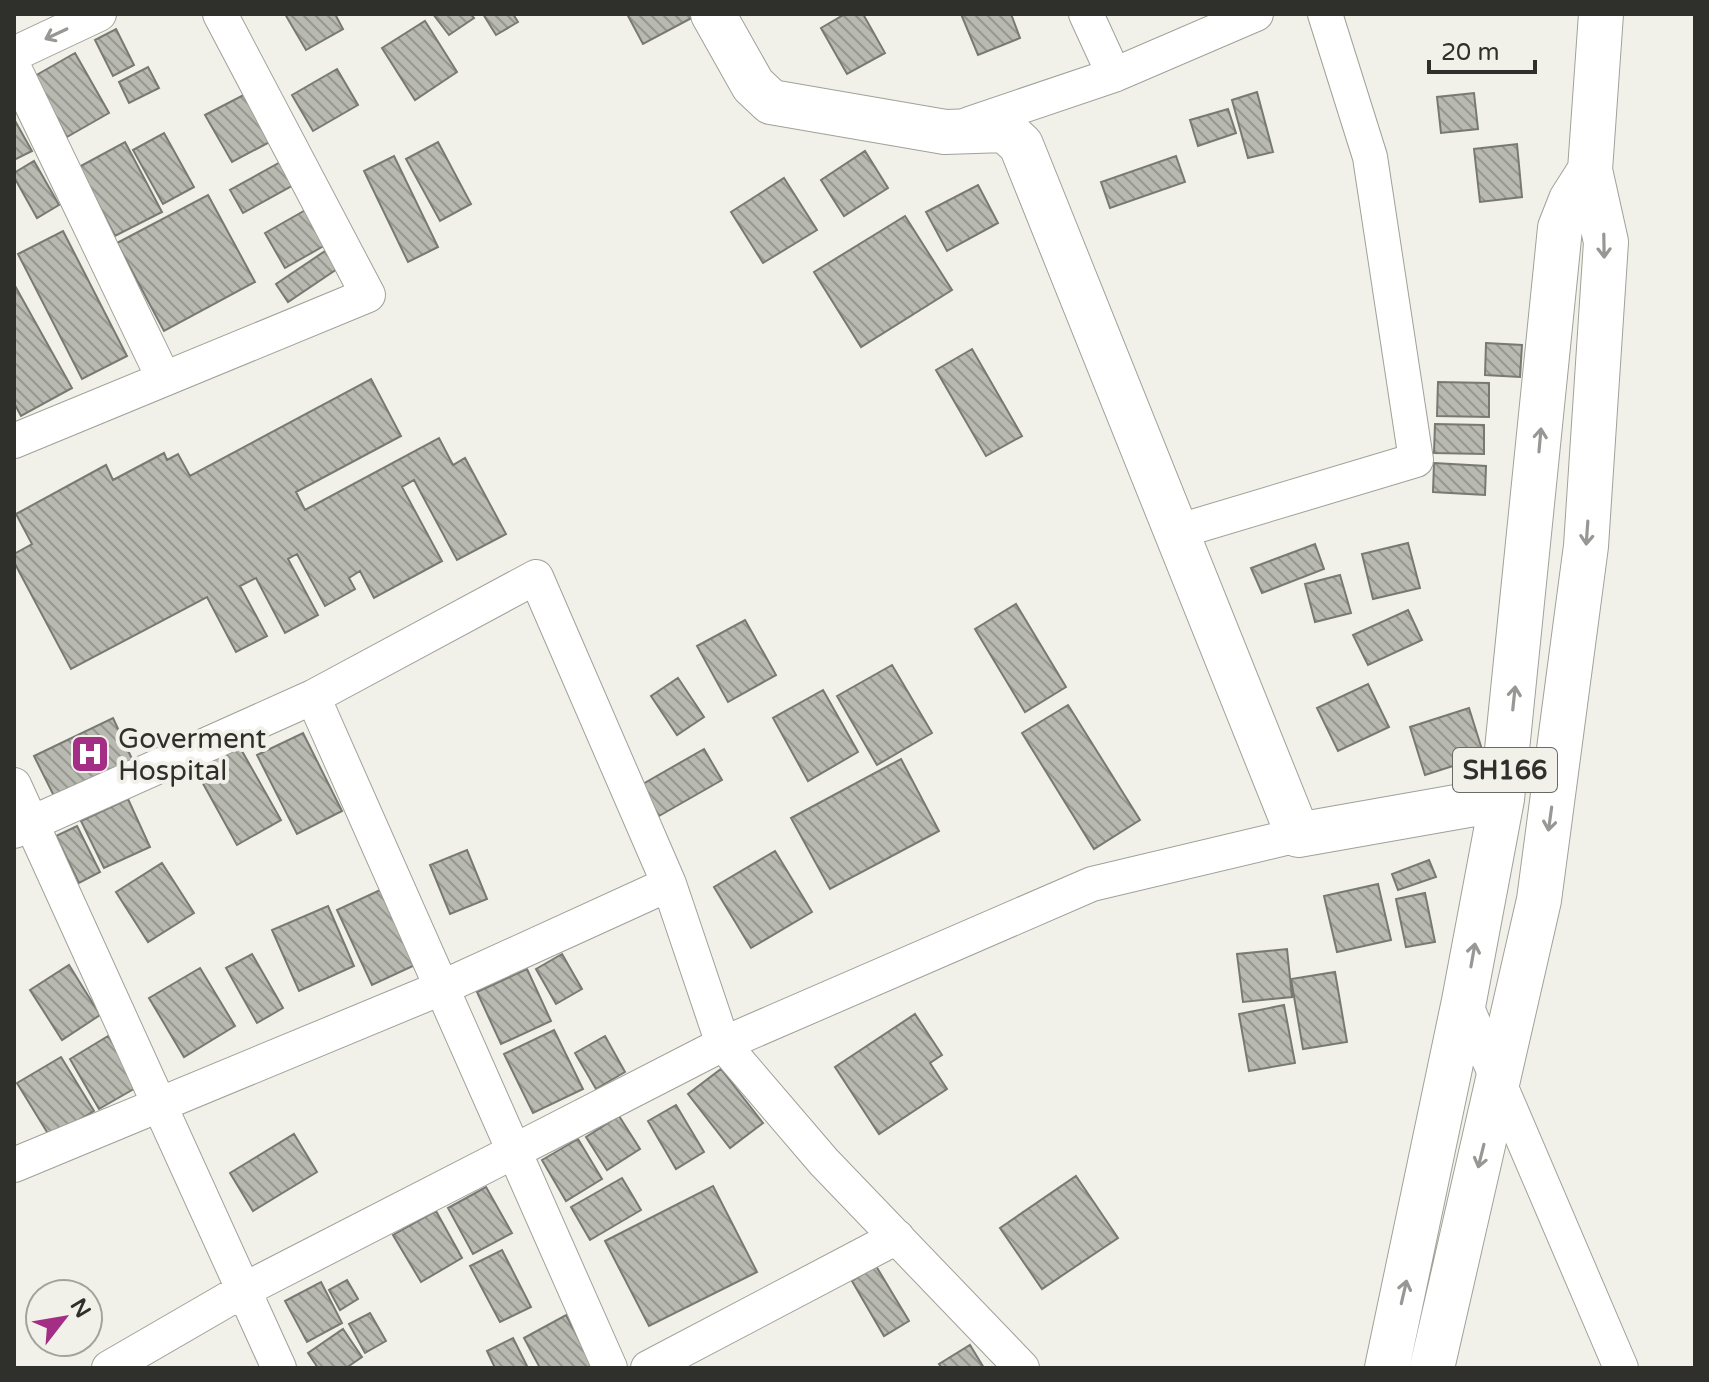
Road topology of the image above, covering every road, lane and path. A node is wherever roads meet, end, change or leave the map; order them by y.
1 (99, 14) edge
2 (220, 14) edge
3 (713, 14) edge
4 (1086, 14) edge
5 (1256, 14) edge
6 (1325, 14) edge
7 (1601, 14) edge
8 (14, 54) edge
9 (14, 68) edge
10 (1114, 75) junction
11 (945, 132) junction
12 (1590, 170) junction
13 (164, 379) junction
14 (14, 441) edge
15 (1176, 532) junction
16 (313, 697) junction
17 (14, 785) edge
18 (1502, 799) junction
19 (23, 827) edge
20 (1298, 835) junction
21 (669, 884) junction
22 (441, 988) junction
23 (1464, 1001) junction
24 (723, 1044) junction
25 (1499, 1082) junction
26 (158, 1103) junction
27 (513, 1150) junction
28 (14, 1165) edge
29 (897, 1237) junction
30 (242, 1291) junction
31 (109, 1368) edge
32 (279, 1368) edge
33 (610, 1368) edge
34 (648, 1368) edge
35 (1022, 1368) edge
36 (1387, 1368) edge
37 (1432, 1368) edge
38 (1621, 1368) edge

1 -> 8 street
2 - 13 street
3 - 11 main road
4 - 10 street
5 - 10 street
6 - 15 street
7 - 12 main road, SH166
9 - 13 street
10 - 11 street
11 - 15 main road
18 -> 12 main road, SH166
12 -> 25 main road, SH166
13 - 14 street
15 - 20 main road
16 - 19 street
16 - 21 street
16 - 22 street
17 - 19 street
18 - 20 main road
23 -> 18 main road, SH166
19 - 26 street
20 - 24 street
21 - 22 street
21 - 24 street
22 - 26 street
22 - 27 street
23 - 25 street
36 -> 23 main road, SH166
24 - 27 street
24 - 29 street
25 -> 37 main road, SH166
25 - 38 street
26 - 28 street
26 - 30 street
27 - 30 street
27 - 33 street
29 - 34 street
29 - 35 street
30 - 31 street
30 - 32 street

